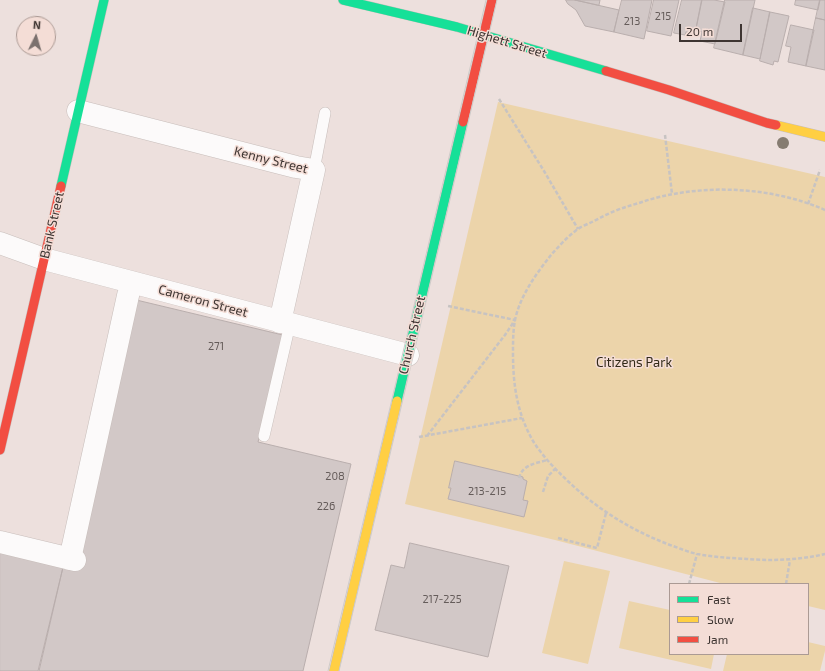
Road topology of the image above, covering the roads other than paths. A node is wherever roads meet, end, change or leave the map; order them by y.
1 (104, 0) edge
2 (343, 0) edge
3 (492, 0) edge
4 (484, 35) junction
5 (668, 90) junction
6 (750, 108) dead end
7 (78, 111) junction
8 (325, 113) dead end
9 (825, 137) edge
10 (314, 170) junction
11 (0, 243) edge
12 (44, 260) junction
13 (131, 282) junction
14 (285, 323) junction
15 (408, 355) junction
16 (264, 436) dead end
17 (0, 450) edge
18 (0, 542) edge
19 (334, 671) edge

1 - 7 street, Bank Street
2 - 4 street, Highett Street
3 - 4 street, Church Street
4 - 5 street, Highett Street
4 - 15 street, Church Street
5 - 6 street, Highett Street
5 - 9 street, Highett Street
7 - 10 street, Kenny Street
7 - 12 street, Bank Street
8 - 10 lane
10 - 14 street, Kenny Street
11 - 12 street, Cameron Street
12 - 13 street, Cameron Street
12 - 17 street, Bank Street
13 - 14 street, Cameron Street
13 - 18 street
14 - 15 street, Cameron Street
14 - 16 lane
15 - 19 street, Church Street

